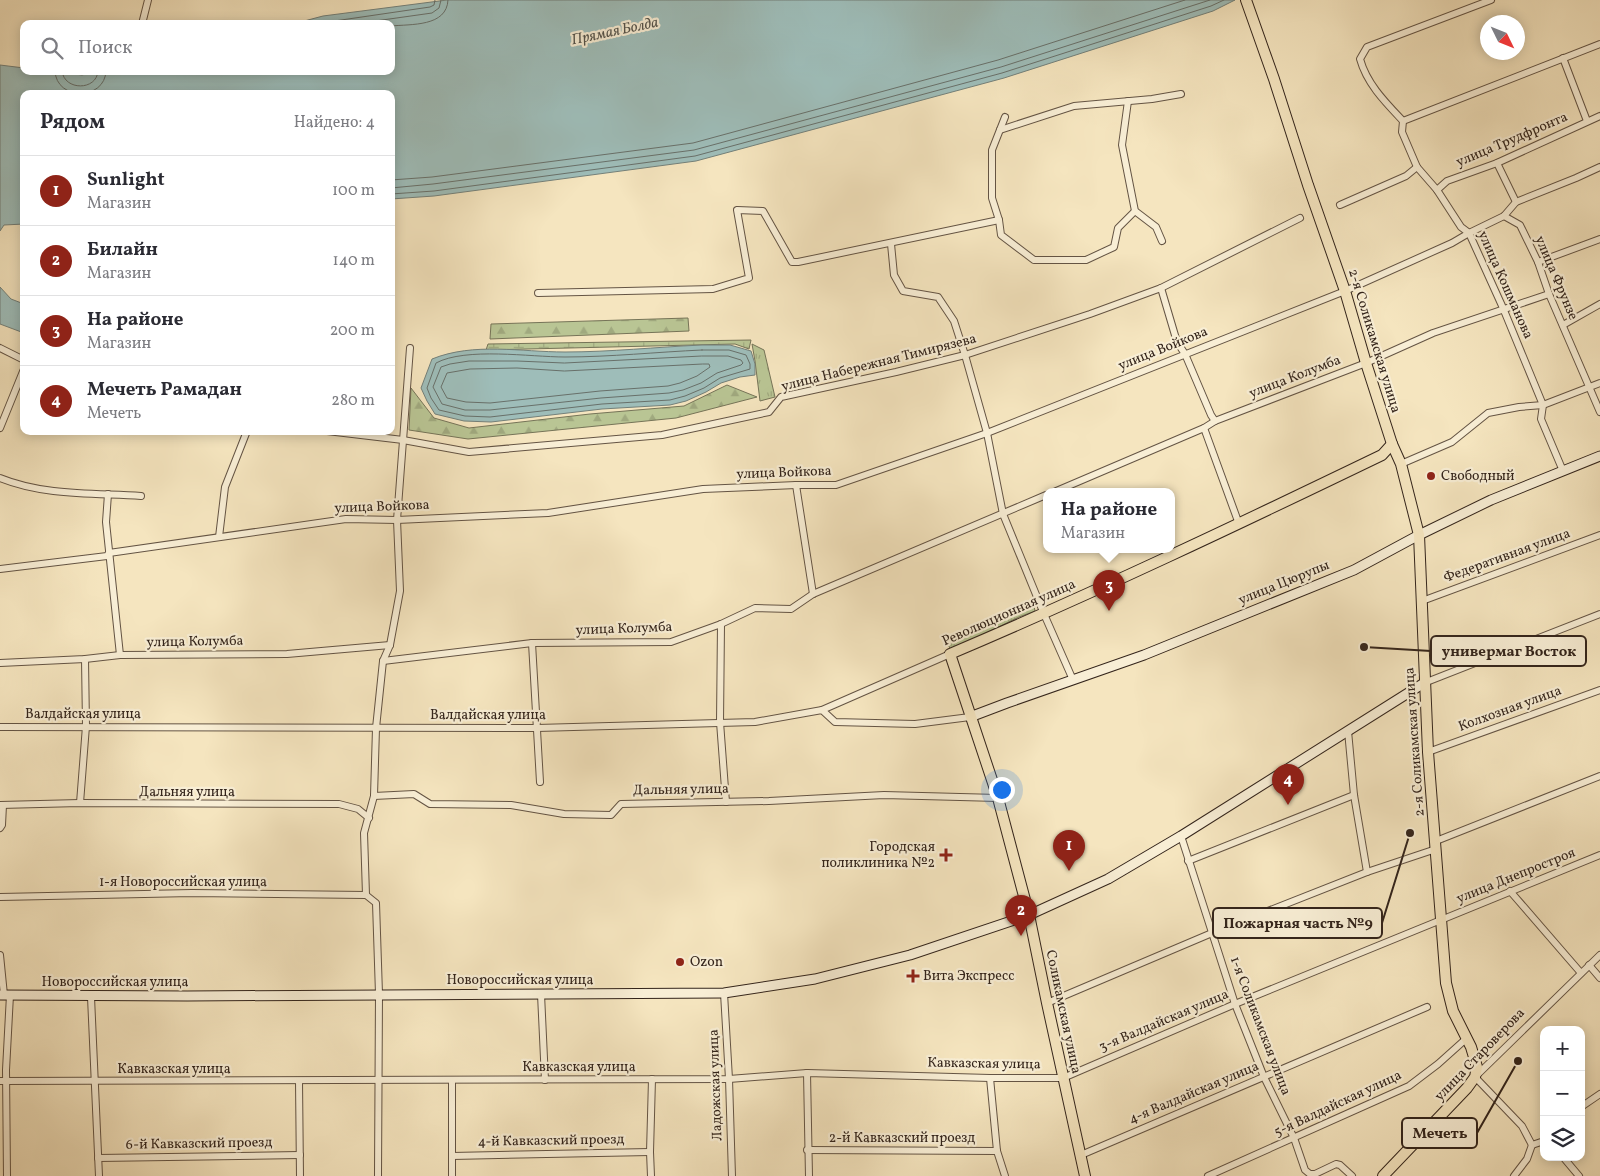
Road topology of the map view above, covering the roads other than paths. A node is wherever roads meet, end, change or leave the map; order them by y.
1 (148, 0) edge
2 (1246, 0) edge
3 (1491, 0) edge
4 (143, 20) edge
5 (1600, 44) edge
6 (1563, 58) junction
7 (1181, 94) dead end
8 (1128, 101) junction
9 (1600, 116) edge
10 (1006, 117) dead end
11 (1403, 121) junction
12 (1587, 121) junction
13 (1000, 130) junction
14 (1497, 163) junction
15 (1417, 167) junction
16 (1600, 167) edge
17 (1437, 190) junction
18 (1516, 202) junction
19 (1340, 205) dead end
20 (1136, 211) junction
21 (1504, 216) junction
22 (1300, 218) dead end
23 (1000, 220) junction
24 (1469, 233) junction
25 (1600, 239) edge
26 (1162, 241) dead end
27 (891, 244) junction
28 (1538, 262) junction
29 (1162, 288) junction
30 (1345, 291) junction
31 (538, 293) dead end
32 (1549, 294) junction
33 (1600, 304) edge
34 (1503, 308) junction
35 (1563, 325) junction
36 (0, 348) edge
37 (410, 348) dead end
38 (1185, 354) junction
39 (965, 355) junction
40 (20, 358) edge
41 (1366, 363) junction
42 (20, 379) edge
43 (1600, 383) edge
44 (1589, 388) junction
45 (1543, 405) junction
46 (1600, 412) edge
47 (1215, 421) junction
48 (0, 428) edge
49 (1204, 428) junction
50 (987, 433) junction
51 (245, 435) edge
52 (361, 435) edge
53 (403, 440) junction
54 (1392, 444) junction
55 (1600, 456) edge
56 (1402, 464) junction
57 (1563, 471) junction
58 (0, 478) edge
59 (796, 485) junction
60 (1063, 488) edge
61 (108, 494) junction
62 (141, 496) dead end
63 (1043, 496) edge
64 (1003, 514) junction
65 (398, 520) junction
66 (1239, 524) junction
67 (1419, 535) junction
68 (1600, 535) edge
69 (219, 537) junction
70 (109, 553) junction
71 (0, 570) edge
72 (813, 594) junction
73 (1422, 601) junction
74 (1044, 614) junction
75 (1600, 614) edge
76 (721, 624) junction
77 (532, 643) junction
78 (390, 645) junction
79 (950, 654) junction
80 (120, 655) junction
81 (84, 659) junction
82 (383, 660) junction
83 (0, 663) edge
84 (1073, 680) junction
85 (1424, 683) junction
86 (1600, 690) edge
87 (822, 710) junction
88 (970, 717) junction
89 (720, 722) junction
90 (86, 726) junction
91 (0, 727) edge
92 (376, 728) junction
93 (537, 728) junction
94 (1348, 731) junction
95 (1428, 752) junction
96 (1600, 776) edge
97 (540, 782) dead end
98 (1354, 795) junction
99 (374, 796) junction
100 (998, 798) junction
101 (726, 802) junction
102 (80, 803) junction
103 (2, 805) edge
104 (369, 818) junction
105 (0, 828) edge
106 (1180, 836) junction
107 (1436, 845) junction
108 (1600, 855) edge
109 (1188, 861) junction
110 (1367, 872) junction
111 (1510, 891) junction
112 (366, 895) junction
113 (0, 896) edge
114 (1029, 915) junction
115 (1441, 920) junction
116 (1212, 933) junction
117 (0, 955) edge
118 (1600, 955) edge
119 (1589, 965) junction
120 (1581, 973) junction
121 (1600, 978) edge
122 (724, 993) junction
123 (379, 994) junction
124 (541, 994) junction
125 (5, 995) edge
126 (91, 997) junction
127 (1047, 1003) junction
128 (1235, 1004) junction
129 (1427, 1007) dead end
130 (1467, 1038) junction
131 (807, 1073) junction
132 (1475, 1076) junction
133 (1264, 1077) junction
134 (990, 1078) junction
135 (1063, 1078) junction
136 (652, 1079) junction
137 (729, 1079) junction
138 (299, 1080) junction
139 (379, 1080) junction
140 (452, 1080) junction
141 (545, 1080) junction
142 (3, 1082) edge
143 (94, 1082) junction
144 (1600, 1094) edge
145 (1585, 1104) edge
146 (1294, 1138) junction
147 (1540, 1142) edge
148 (1532, 1145) junction
149 (808, 1150) junction
150 (650, 1152) junction
151 (997, 1152) junction
152 (300, 1155) junction
153 (1081, 1155) junction
154 (452, 1156) junction
155 (98, 1158) junction
156 (1566, 1161) edge
157 (7, 1176) edge
158 (99, 1176) edge
159 (300, 1176) edge
160 (378, 1176) edge
161 (452, 1176) edge
162 (651, 1176) edge
163 (732, 1176) edge
164 (809, 1176) edge
165 (1005, 1176) edge
166 (1086, 1176) edge
167 (1208, 1176) edge
168 (1352, 1176) edge
169 (1383, 1176) edge
170 (1514, 1176) edge
171 (1579, 1176) edge

1 - 4 street
2 - 30 main road, 2-я Соликамская улица
3 - 11 street
5 - 6 street
6 - 11 street
6 - 12 street
7 - 8 street
8 - 13 street
8 - 20 street
9 - 12 street, улица Трудфронта
10 - 13 street
11 - 15 street, улица Кошманова
12 - 14 street, улица Трудфронта
13 - 23 street
14 - 17 street, улица Трудфронта
14 - 18 street
15 - 17 street, улица Кошманова
15 - 19 street
16 - 18 street, улица Войкова
17 - 24 street, улица Кошманова
18 - 21 street, улица Войкова
20 - 23 street
20 - 26 street
21 - 24 street, улица Войкова
21 - 28 street, улица Фрунзе
22 - 29 street, улица Набережная Тимирязева
23 - 27 street
24 - 30 street, улица Войкова
24 - 34 street, улица Кошманова
25 - 28 street
27 - 31 street
27 - 39 street
28 - 32 street, улица Фрунзе
29 - 38 street
29 - 39 street, улица Набережная Тимирязева
30 - 38 street, улица Войкова
30 - 41 main road, 2-я Соликамская улица
32 - 34 street, улица Колумба
32 - 35 street, улица Фрунзе
33 - 35 street
34 - 41 street, улица Колумба
34 - 45 street, улица Кошманова
35 - 44 street, улица Фрунзе
36 - 40 street
37 - 53 street
38 - 47 street
38 - 50 street, улица Войкова
39 - 50 street
39 - 53 street, улица Набережная Тимирязева
41 - 47 street, улица Колумба
41 - 54 main road, 2-я Соликамская улица
42 - 48 street
43 - 44 street
44 - 45 street
44 - 46 street, улица Фрунзе
45 - 56 street
45 - 57 street, улица Кошманова
47 - 49 street, улица Колумба
49 - 60 street, улица Колумба
49 - 66 street
50 - 59 street, улица Войкова
50 - 64 street
51 - 69 street
52 - 53 street, улица Набережная Тимирязева
53 - 65 street
54 - 56 main road, 2-я Соликамская улица
54 - 66 main road, Революционная улица
55 - 57 street, улица Цюрупы
56 - 67 main road, 2-я Соликамская улица
57 - 67 street, улица Цюрупы
58 - 61 street
59 - 65 street, улица Войкова
59 - 72 street
61 - 62 street
61 - 70 street
63 - 64 street, улица Колумба
64 - 72 street, улица Колумба
64 - 74 street
65 - 69 street, улица Войкова
65 - 78 street
66 - 74 main road, Революционная улица
67 - 73 main road, 2-я Соликамская улица
67 - 84 street, улица Цюрупы
68 - 73 street, Федеративная улица
69 - 70 street, улица Войкова
70 - 71 street, улица Войкова
70 - 80 street
72 - 76 street, улица Колумба
73 - 85 main road, 2-я Соликамская улица
74 - 79 main road, Революционная улица
74 - 84 street
75 - 85 street
76 - 77 street, улица Колумба
76 - 89 street
77 - 82 street, улица Колумба
77 - 93 street
78 - 80 street, улица Колумба
78 - 82 street
79 - 87 street, Революционная улица
79 - 88 main road, Соликамская улица
80 - 81 street, улица Колумба
81 - 83 street, улица Колумба
81 - 90 street
82 - 92 street
84 - 88 street, улица Цюрупы
85 - 94 street, Новороссийская улица
85 - 95 main road, 2-я Соликамская улица
86 - 95 street, Колхозная улица
87 - 88 street
87 - 89 street, Валдайская улица
88 - 100 main road, Соликамская улица
89 - 93 street, Валдайская улица
89 - 101 street
90 - 91 street, Валдайская улица
90 - 92 street, Валдайская улица
90 - 102 street
92 - 93 street, Валдайская улица
92 - 99 street
93 - 97 street
94 - 98 street
94 - 106 street, Новороссийская улица
95 - 107 main road, 2-я Соликамская улица
96 - 107 street
98 - 109 street
98 - 110 street
99 - 101 street, Дальняя улица
99 - 104 street
100 - 101 street, Дальняя улица
100 - 114 main road, Соликамская улица
102 - 103 street, Дальняя улица
102 - 104 street, Дальняя улица
103 - 105 street
104 - 112 street
106 - 109 street, 1-я Соликамская улица
106 - 114 street, Новороссийская улица
107 - 110 street
107 - 115 main road, 2-я Соликамская улица
108 - 111 street, улица Днепростроя
109 - 116 street, 1-я Соликамская улица
110 - 116 street
111 - 115 street, улица Днепростроя
111 - 120 street
112 - 113 street, 1-я Новороссийская улица
112 - 123 street
114 - 122 street, Новороссийская улица
114 - 127 main road, Соликамская улица
115 - 128 street, 3-я Валдайская улица
115 - 130 main road, 2-я Соликамская улица
116 - 127 street
116 - 128 street, 1-я Соликамская улица
117 - 125 street
118 - 119 street, улица Староверова
119 - 120 street, улица Староверова
119 - 121 street
120 - 132 street, улица Староверова
122 - 124 street, Новороссийская улица
122 - 137 street, Ладожская улица
123 - 124 street, Новороссийская улица
123 - 126 street, Новороссийская улица
123 - 139 street
124 - 141 street
125 - 126 street, Новороссийская улица
125 - 142 street
126 - 143 street
127 - 135 main road, Соликамская улица
128 - 133 street, 1-я Соликамская улица
128 - 135 street, 3-я Валдайская улица
129 - 133 street, 4-я Валдайская улица
130 - 132 main road, 2-я Соликамская улица
130 - 146 street, 5-я Валдайская улица
131 - 134 street, Кавказская улица
131 - 137 street, Кавказская улица
131 - 149 street
132 - 148 street
132 - 169 main road, улица Староверова
133 - 146 street, 1-я Соликамская улица
133 - 153 street, 4-я Валдайская улица
134 - 135 street, Кавказская улица
134 - 151 street
135 - 153 main road, Соликамская улица
136 - 137 street, Кавказская улица
136 - 141 street, Кавказская улица
136 - 150 street
137 - 163 street, Ладожская улица
138 - 139 street, Кавказская улица
138 - 143 street, Кавказская улица
138 - 152 street
139 - 140 street, Кавказская улица
139 - 160 street
140 - 141 street, Кавказская улица
140 - 154 street
142 - 143 street, Кавказская улица
142 - 157 street
143 - 155 street
144 - 145 street
146 - 167 street, 5-я Валдайская улица
146 - 168 street, 1-я Соликамская улица
147 - 148 street
148 - 170 street
149 - 151 street, 2-й Кавказский проезд
149 - 164 street
150 - 154 street, 4-й Кавказский проезд
150 - 162 street
151 - 165 street
152 - 155 street, 6-й Кавказский проезд
152 - 159 street
153 - 166 main road, Соликамская улица
154 - 161 street
155 - 158 street
156 - 171 street

